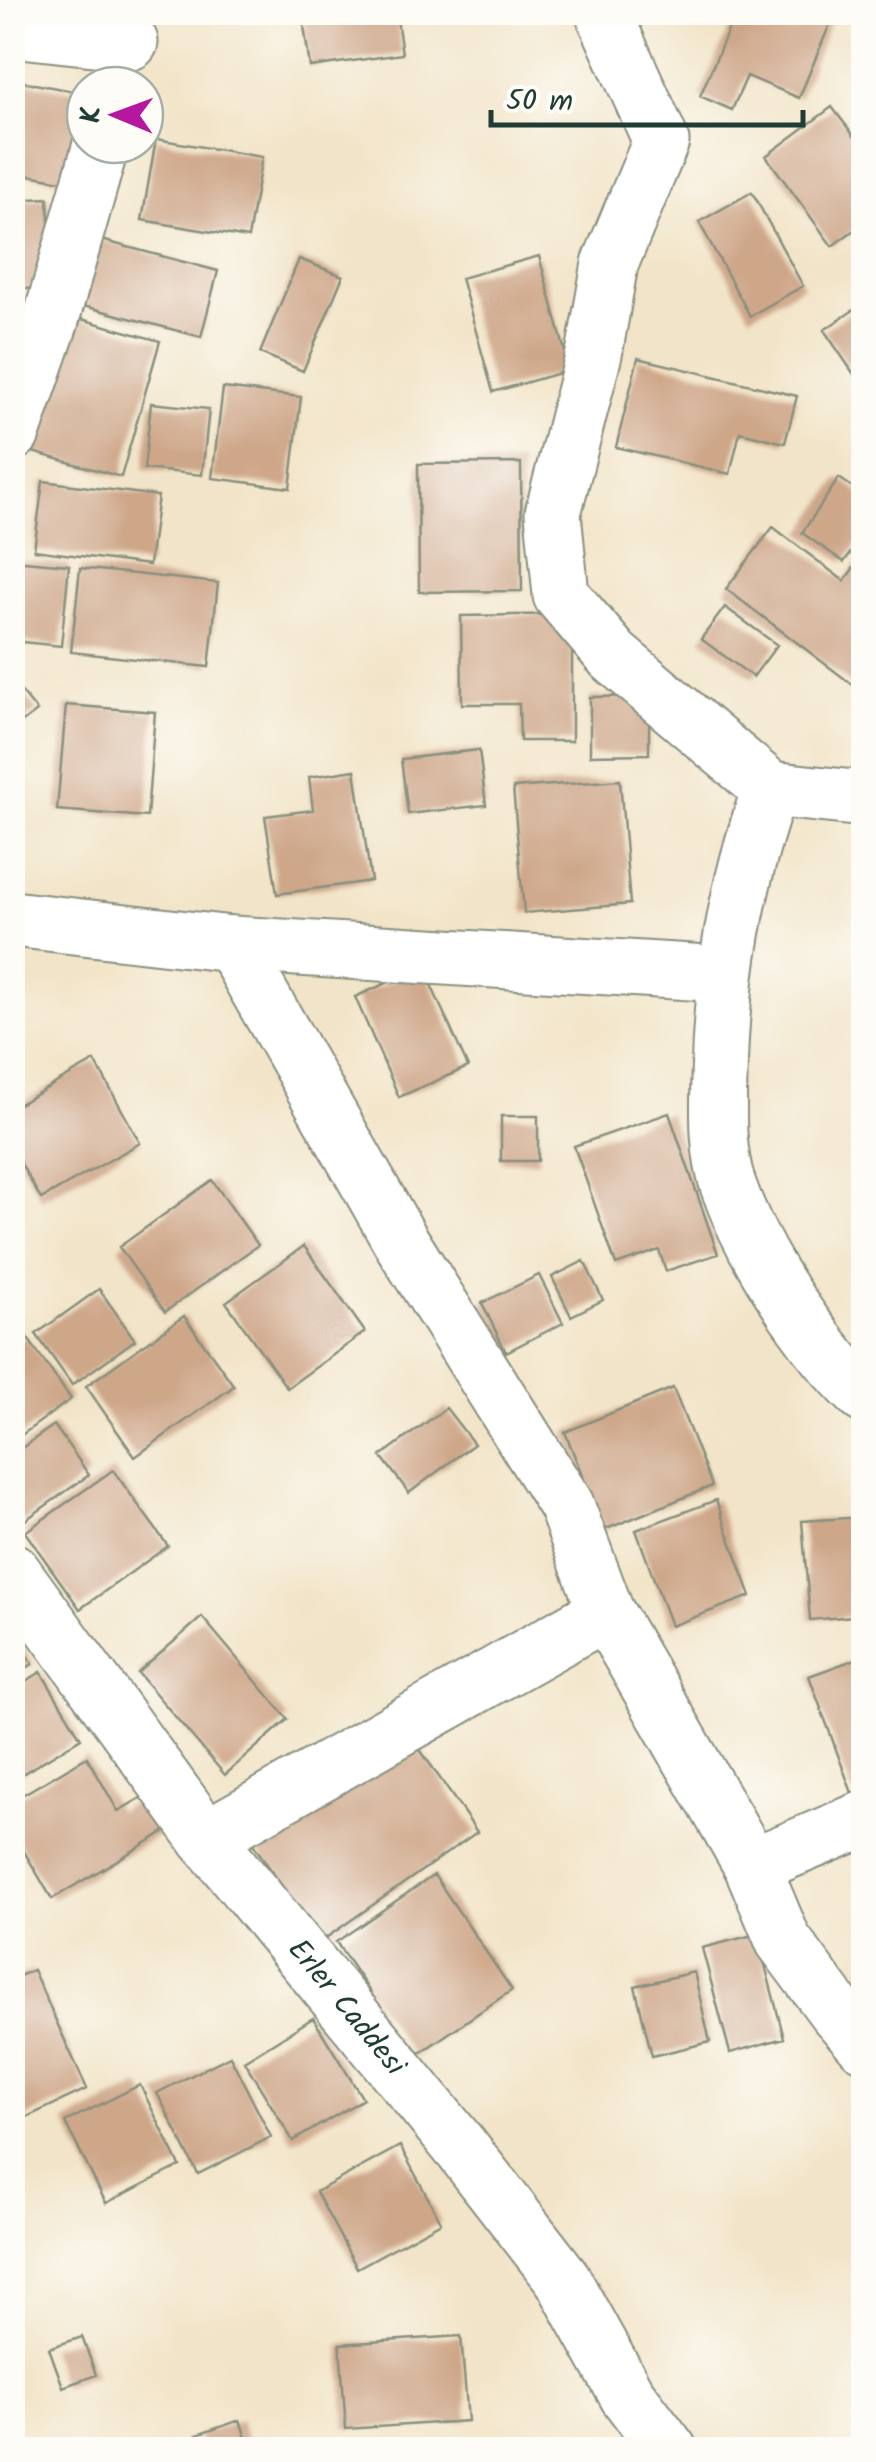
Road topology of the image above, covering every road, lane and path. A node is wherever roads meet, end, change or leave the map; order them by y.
1 (603, 12) edge
2 (12, 30) edge
3 (131, 46) edge
4 (95, 165) edge
5 (12, 433) edge
6 (770, 789) junction
7 (864, 799) edge
8 (12, 920) edge
9 (232, 944) junction
10 (724, 974) junction
11 (864, 1395) edge
12 (12, 1572) edge
13 (606, 1612) junction
14 (864, 1819) edge
15 (206, 1838) junction
16 (752, 1866) junction
17 (864, 2042) edge
18 (669, 2450) edge

1 - 6 street
2 - 3 street
4 - 5 street
6 - 7 street
6 - 10 street
8 - 9 street
9 - 10 street
9 - 13 street
10 - 11 street
12 - 15 street, Erler Caddesi
13 - 15 street
13 - 16 street
14 - 16 street
15 - 18 street, Erler Caddesi
16 - 17 street

